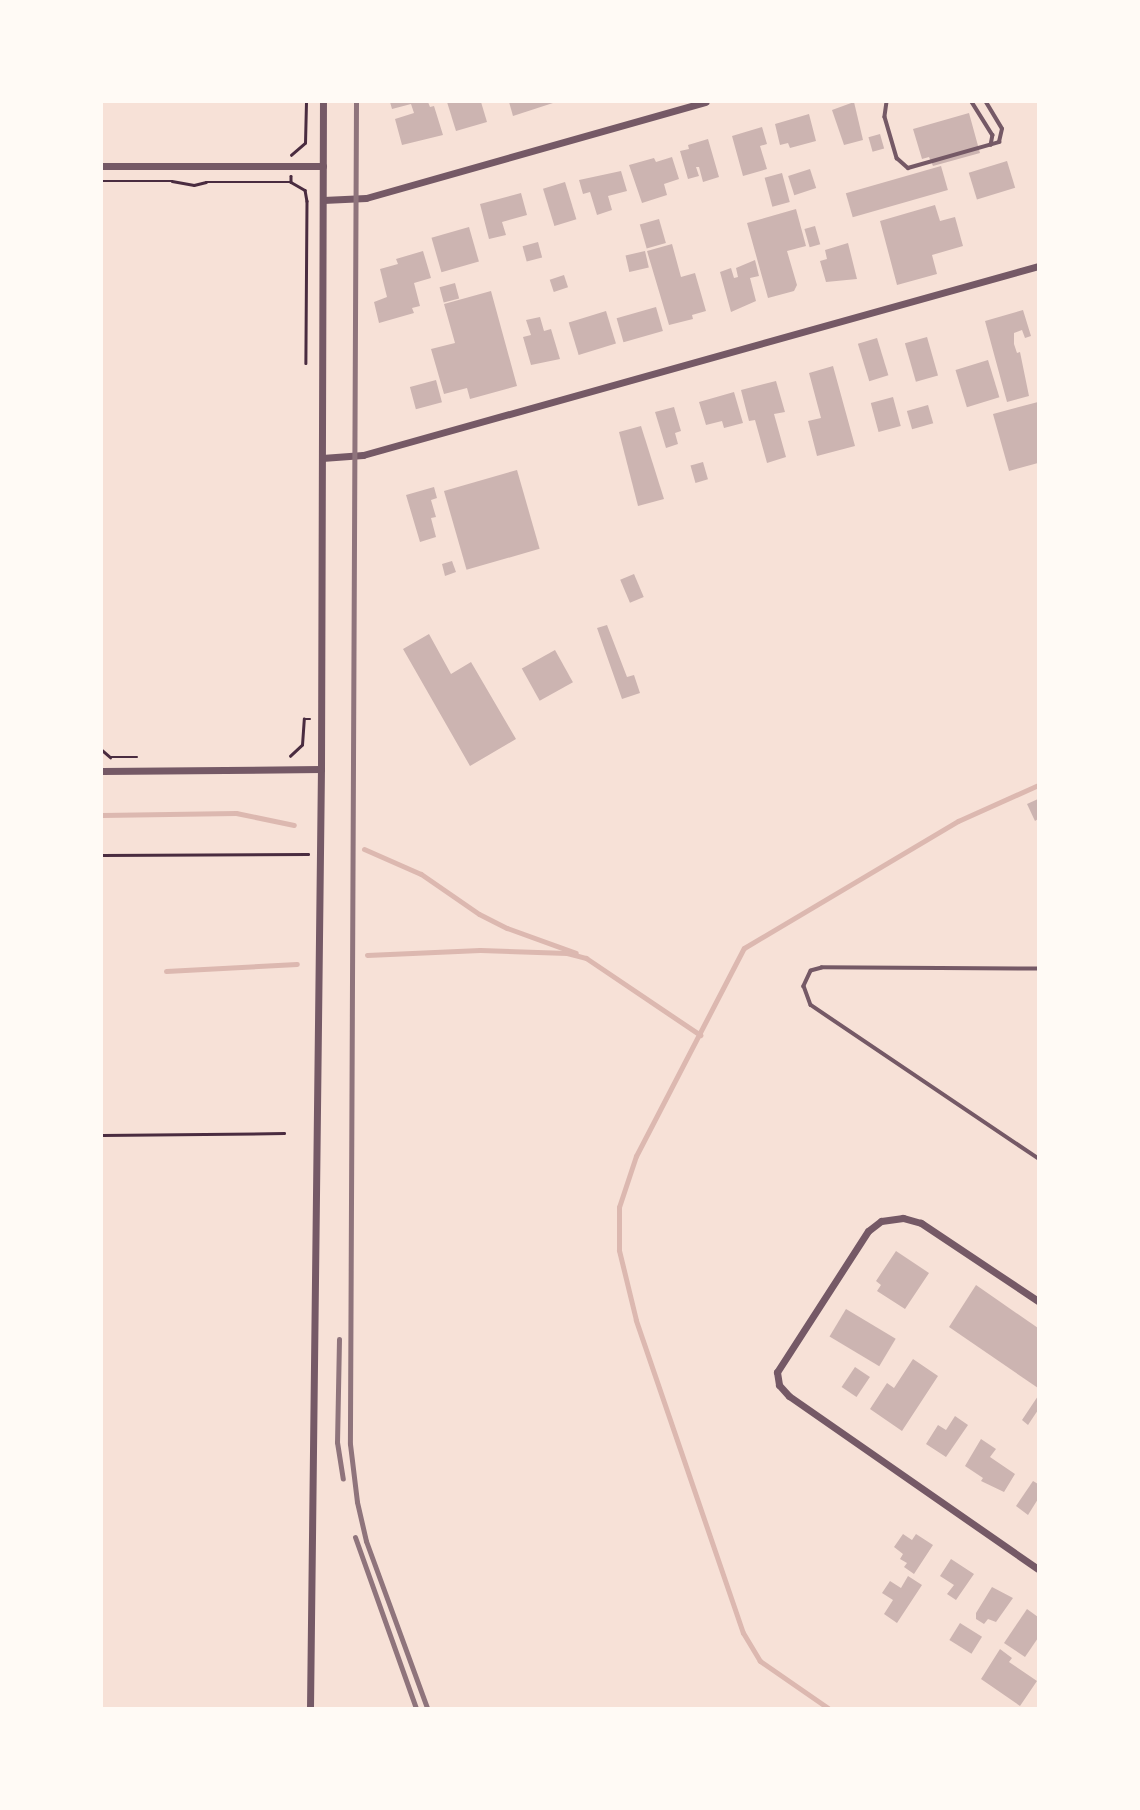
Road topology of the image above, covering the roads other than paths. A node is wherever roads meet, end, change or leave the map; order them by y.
1 (323, 102) edge
2 (706, 102) edge
3 (887, 102) edge
4 (972, 102) edge
5 (986, 102) edge
6 (990, 146) junction
7 (102, 166) edge
8 (323, 166) junction
9 (323, 200) junction
10 (1038, 266) edge
11 (322, 458) junction
12 (321, 769) junction
13 (102, 771) edge
14 (1038, 969) edge
15 (1038, 1158) edge
16 (1038, 1301) edge
17 (1038, 1569) edge
18 (310, 1709) edge

1 - 8 street
2 - 9 street
3 - 6 lane
4 - 6 lane
5 - 6 lane
7 - 8 street
8 - 9 street
9 - 11 street
10 - 11 street
11 - 12 street
12 - 13 street
12 - 18 street
14 - 15 lane
16 - 17 street

